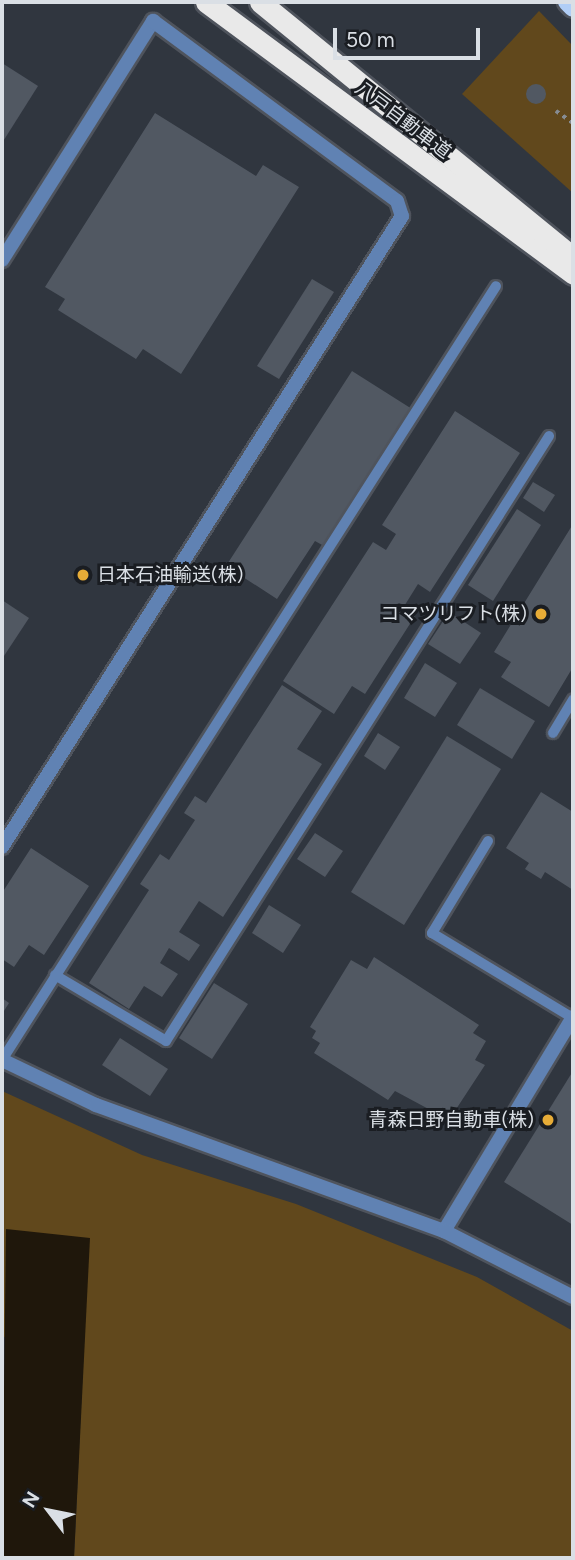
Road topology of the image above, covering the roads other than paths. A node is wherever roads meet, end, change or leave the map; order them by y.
1 (206, 2) edge
2 (260, 2) edge
3 (567, 2) edge
4 (573, 8) edge
5 (573, 257) edge
6 (2, 260) edge
7 (573, 274) edge
8 (496, 286) dead end
9 (549, 436) dead end
10 (573, 699) edge
11 (553, 733) dead end
12 (488, 841) dead end
13 (2, 847) edge
14 (55, 975) junction
15 (573, 1018) edge
16 (2, 1060) edge
17 (444, 1231) junction
18 (573, 1297) edge

1 - 7 highway, 八戸自動車道
2 - 5 highway, 八戸自動車道
3 - 4 main road
6 - 13 street
8 - 14 lane
9 - 14 lane
10 - 11 lane
12 - 15 lane
14 - 16 lane
15 - 17 street
16 - 17 street
17 - 18 street

